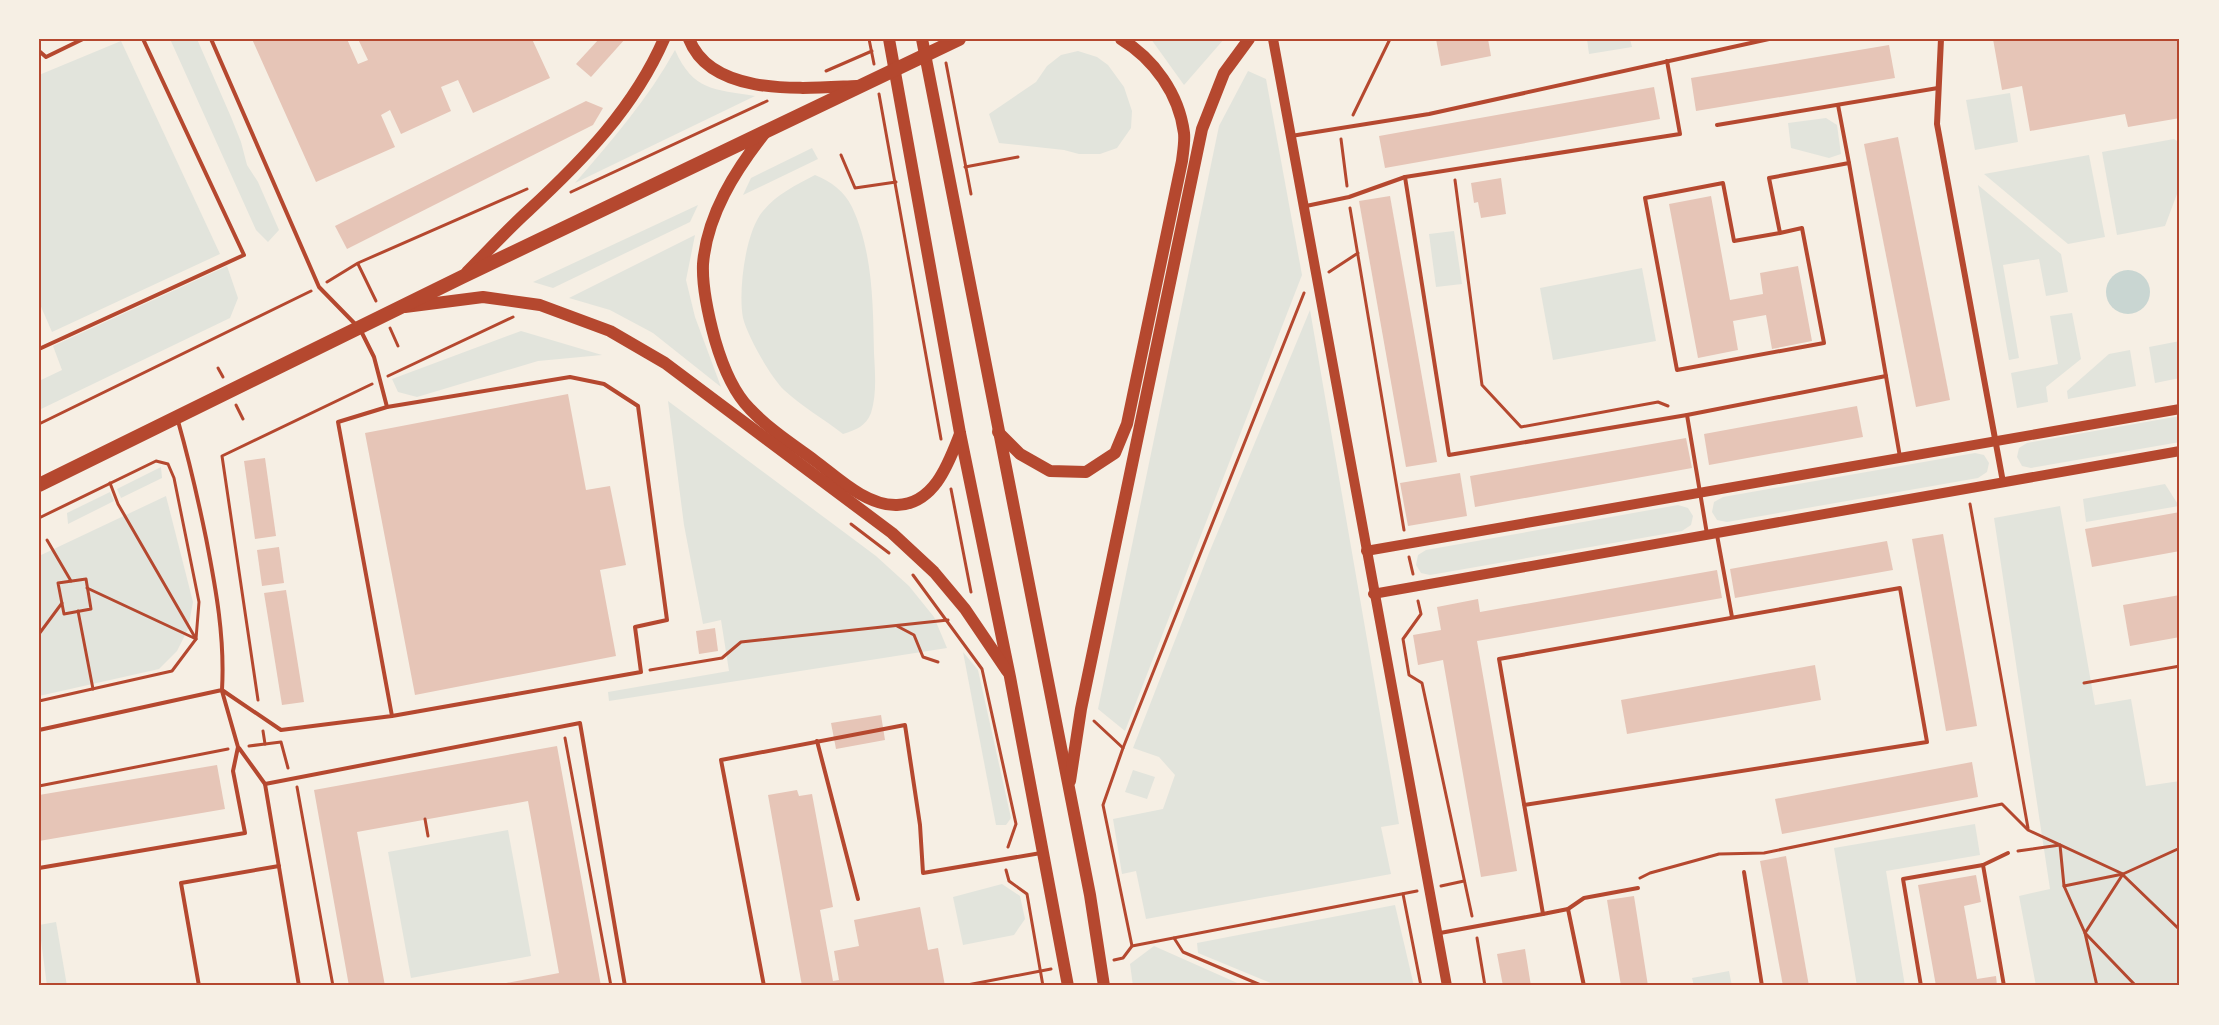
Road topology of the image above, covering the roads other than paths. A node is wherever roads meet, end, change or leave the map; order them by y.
1 (84, 39) edge
2 (143, 39) edge
3 (211, 39) edge
4 (664, 39) edge
5 (689, 39) edge
6 (922, 39) edge
7 (959, 39) edge
8 (1121, 39) edge
9 (1249, 39) edge
10 (1273, 39) edge
11 (1769, 39) edge
12 (1941, 39) edge
13 (884, 43) edge
14 (39, 51) edge
15 (1667, 61) junction
16 (857, 86) junction
17 (1939, 88) junction
18 (1838, 105) junction
19 (1717, 125) dead end
20 (764, 134) junction
21 (1291, 136) junction
22 (1849, 162) junction
23 (1405, 177) junction
24 (1304, 207) junction
25 (1780, 232) junction
26 (462, 277) junction
27 (404, 307) junction
28 (360, 329) junction
29 (39, 349) edge
30 (1886, 376) junction
31 (387, 407) junction
32 (2180, 409) edge
33 (1688, 415) junction
34 (177, 418) junction
35 (997, 431) junction
36 (960, 433) junction
37 (1996, 441) junction
38 (2180, 451) edge
39 (1900, 458) junction
40 (2003, 482) junction
41 (39, 485) edge
42 (1700, 493) junction
43 (1712, 534) junction
44 (1366, 551) junction
45 (1373, 594) junction
46 (1732, 617) junction
47 (1010, 677) junction
48 (222, 690) junction
49 (392, 716) junction
50 (39, 730) edge
51 (817, 741) junction
52 (238, 747) junction
53 (265, 784) junction
54 (1069, 791) junction
55 (1524, 806) junction
56 (1042, 853) junction
57 (2008, 853) road end
58 (1983, 865) junction
59 (279, 866) junction
60 (39, 868) edge
61 (1744, 872) dead end
62 (1638, 888) dead end
63 (858, 899) dead end
64 (1568, 909) junction
65 (1543, 914) junction
66 (1437, 933) junction
67 (199, 986) edge
68 (299, 986) edge
69 (626, 986) edge
70 (764, 986) edge
71 (1068, 986) edge
72 (1104, 986) edge
73 (1446, 986) edge
74 (1584, 986) edge
75 (1762, 986) edge
76 (1922, 986) edge
77 (2004, 986) edge

1 - 14 lane
2 - 29 lane
3 - 28 lane
4 - 26 main road
5 - 16 main road
6 - 35 main road
7 - 16 main road
8 - 35 main road
9 - 54 main road
10 - 21 street
11 - 15 lane
12 - 17 street
13 - 36 main road
15 - 21 lane
15 - 23 lane
16 - 20 main road
17 - 18 lane
17 - 37 street
18 - 19 lane
18 - 22 lane
20 - 26 main road
20 - 36 main road
21 - 24 street
22 - 25 lane
22 - 30 lane
23 - 24 lane
23 - 33 lane
24 - 44 street
25 - 25 lane
26 - 27 main road
27 - 28 main road
27 - 47 main road
28 - 31 lane
28 - 34 main road
30 - 33 lane
30 - 39 lane
31 - 49 lane
31 - 49 lane
32 - 37 street
33 - 42 lane
34 - 41 main road
34 - 48 lane
35 - 54 main road
36 - 47 main road
37 - 39 street
37 - 40 street
38 - 40 street
39 - 42 street
40 - 43 street
42 - 43 lane
42 - 44 street
43 - 45 street
43 - 46 lane
44 - 45 street
45 - 66 street
46 - 55 lane
46 - 55 lane
47 - 56 main road
48 - 49 lane
48 - 50 lane
48 - 52 lane
51 - 56 lane
51 - 63 lane
51 - 70 lane
52 - 53 lane
52 - 60 lane
53 - 59 lane
53 - 69 lane
54 - 72 main road
55 - 65 lane
56 - 71 main road
57 - 58 lane
58 - 76 lane
58 - 77 lane
59 - 67 lane
59 - 68 lane
61 - 75 lane
62 - 64 lane
64 - 65 lane
64 - 74 lane
65 - 66 lane
66 - 73 street

